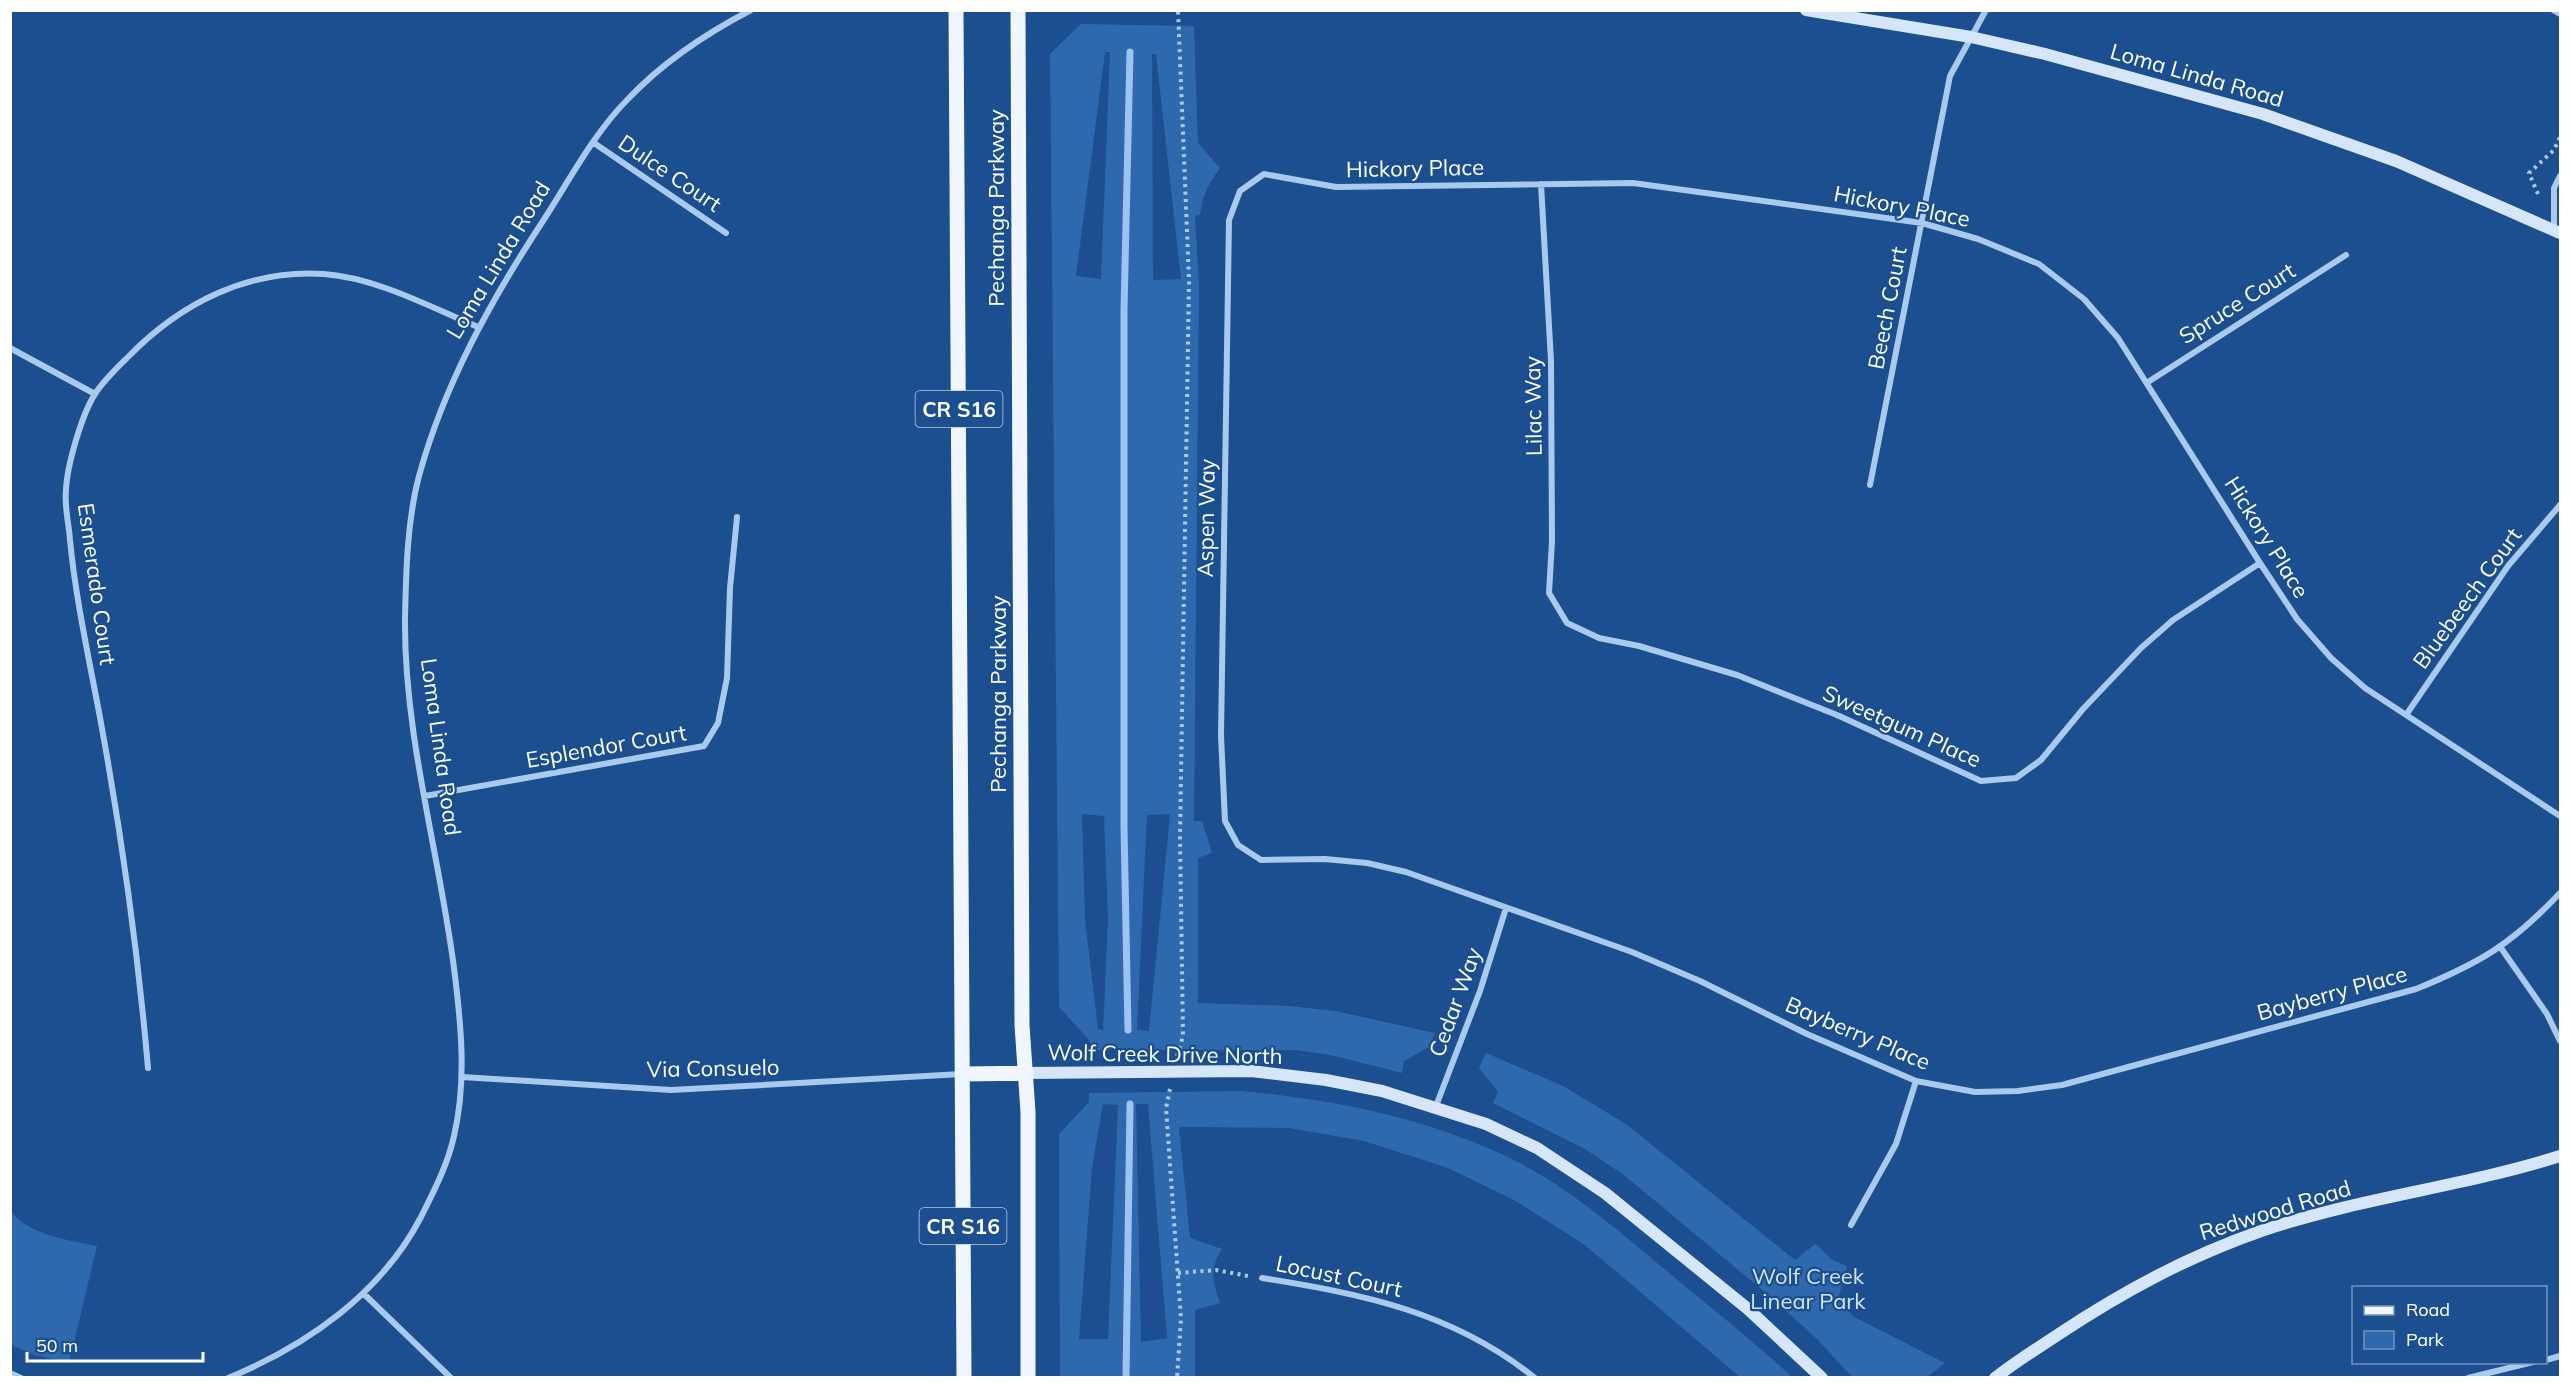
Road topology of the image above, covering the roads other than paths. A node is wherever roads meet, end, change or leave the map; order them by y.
1 (751, 10) edge
2 (956, 10) edge
3 (1018, 10) edge
4 (1806, 10) edge
5 (1986, 10) edge
6 (2553, 10) edge
7 (2560, 14) edge
8 (1971, 37) junction
9 (594, 143) junction
10 (2560, 176) edge
11 (1541, 184) junction
12 (1240, 191) joint
13 (1922, 223) junction
14 (2558, 229) edge
15 (726, 233) dead end
16 (2346, 255) dead end
17 (478, 327) junction
18 (10, 348) edge
19 (2148, 382) junction
20 (95, 394) junction
21 (1870, 484) dead end
22 (2560, 505) edge
23 (737, 517) dead end
24 (2260, 563) junction
25 (1567, 623) joint
26 (2406, 715) junction
27 (425, 796) junction
28 (2560, 816) edge
29 (1238, 845) joint
30 (2560, 893) edge
31 (1506, 908) junction
32 (2501, 948) junction
33 (2560, 1041) edge
34 (148, 1068) dead end
35 (1026, 1073) junction
36 (963, 1074) junction
37 (462, 1077) junction
38 (1916, 1081) junction
39 (1436, 1106) junction
40 (2560, 1156) edge
41 (1851, 1225) dead end
42 (1262, 1278) road end
43 (364, 1294) junction
44 (2524, 1364) edge
45 (10, 1373) edge
46 (21, 1377) edge
47 (228, 1377) edge
48 (451, 1377) edge
49 (964, 1377) edge
50 (1028, 1377) edge
51 (1535, 1377) edge
52 (1822, 1377) edge
53 (1995, 1377) edge
54 (2468, 1377) edge

1 - 9 street, Loma Linda Road
2 - 36 main road, Pechanga Parkway / CR S16
3 - 35 main road, Pechanga Parkway / CR S16
4 - 8 street, Loma Linda Road
5 - 8 street, Beech Court
6 - 7 street
8 - 13 street, Beech Court
8 - 14 street, Loma Linda Road
9 - 15 street, Dulce Court
9 - 17 street, Loma Linda Road
10 - 14 street
11 - 12 street, Hickory Place
11 - 13 street, Hickory Place
11 - 25 street, Lilac Way
12 - 29 street, Aspen Way
13 - 19 street, Hickory Place
13 - 21 street, Beech Court
16 - 19 street, Spruce Court
17 - 20 street, Esmerado Court
17 - 27 street, Loma Linda Road
18 - 20 street
19 - 24 street, Hickory Place
20 - 34 street, Esmerado Court
22 - 26 street, Bluebeech Court
23 - 27 street, Esplendor Court
24 - 25 street, Sweetgum Place
24 - 26 street, Hickory Place
26 - 28 street, Hickory Place
27 - 37 street, Loma Linda Road
29 - 31 street, Bayberry Place
30 - 32 street, Bayberry Place
31 - 38 street, Bayberry Place
31 - 39 street, Cedar Way
32 - 33 street
32 - 38 street, Bayberry Place
35 - 36 main road
35 - 39 street, Wolf Creek Drive North
35 - 50 main road, Pechanga Parkway / CR S16
36 - 37 street, Via Consuelo
36 - 49 main road, Pechanga Parkway / CR S16
37 - 43 street, Loma Linda Road
38 - 41 street
39 - 52 street, Wolf Creek Drive North
40 - 53 street, Redwood Road
42 - 51 street, Locust Court
43 - 47 street, Loma Linda Road
43 - 48 street
44 - 54 street
45 - 46 street

